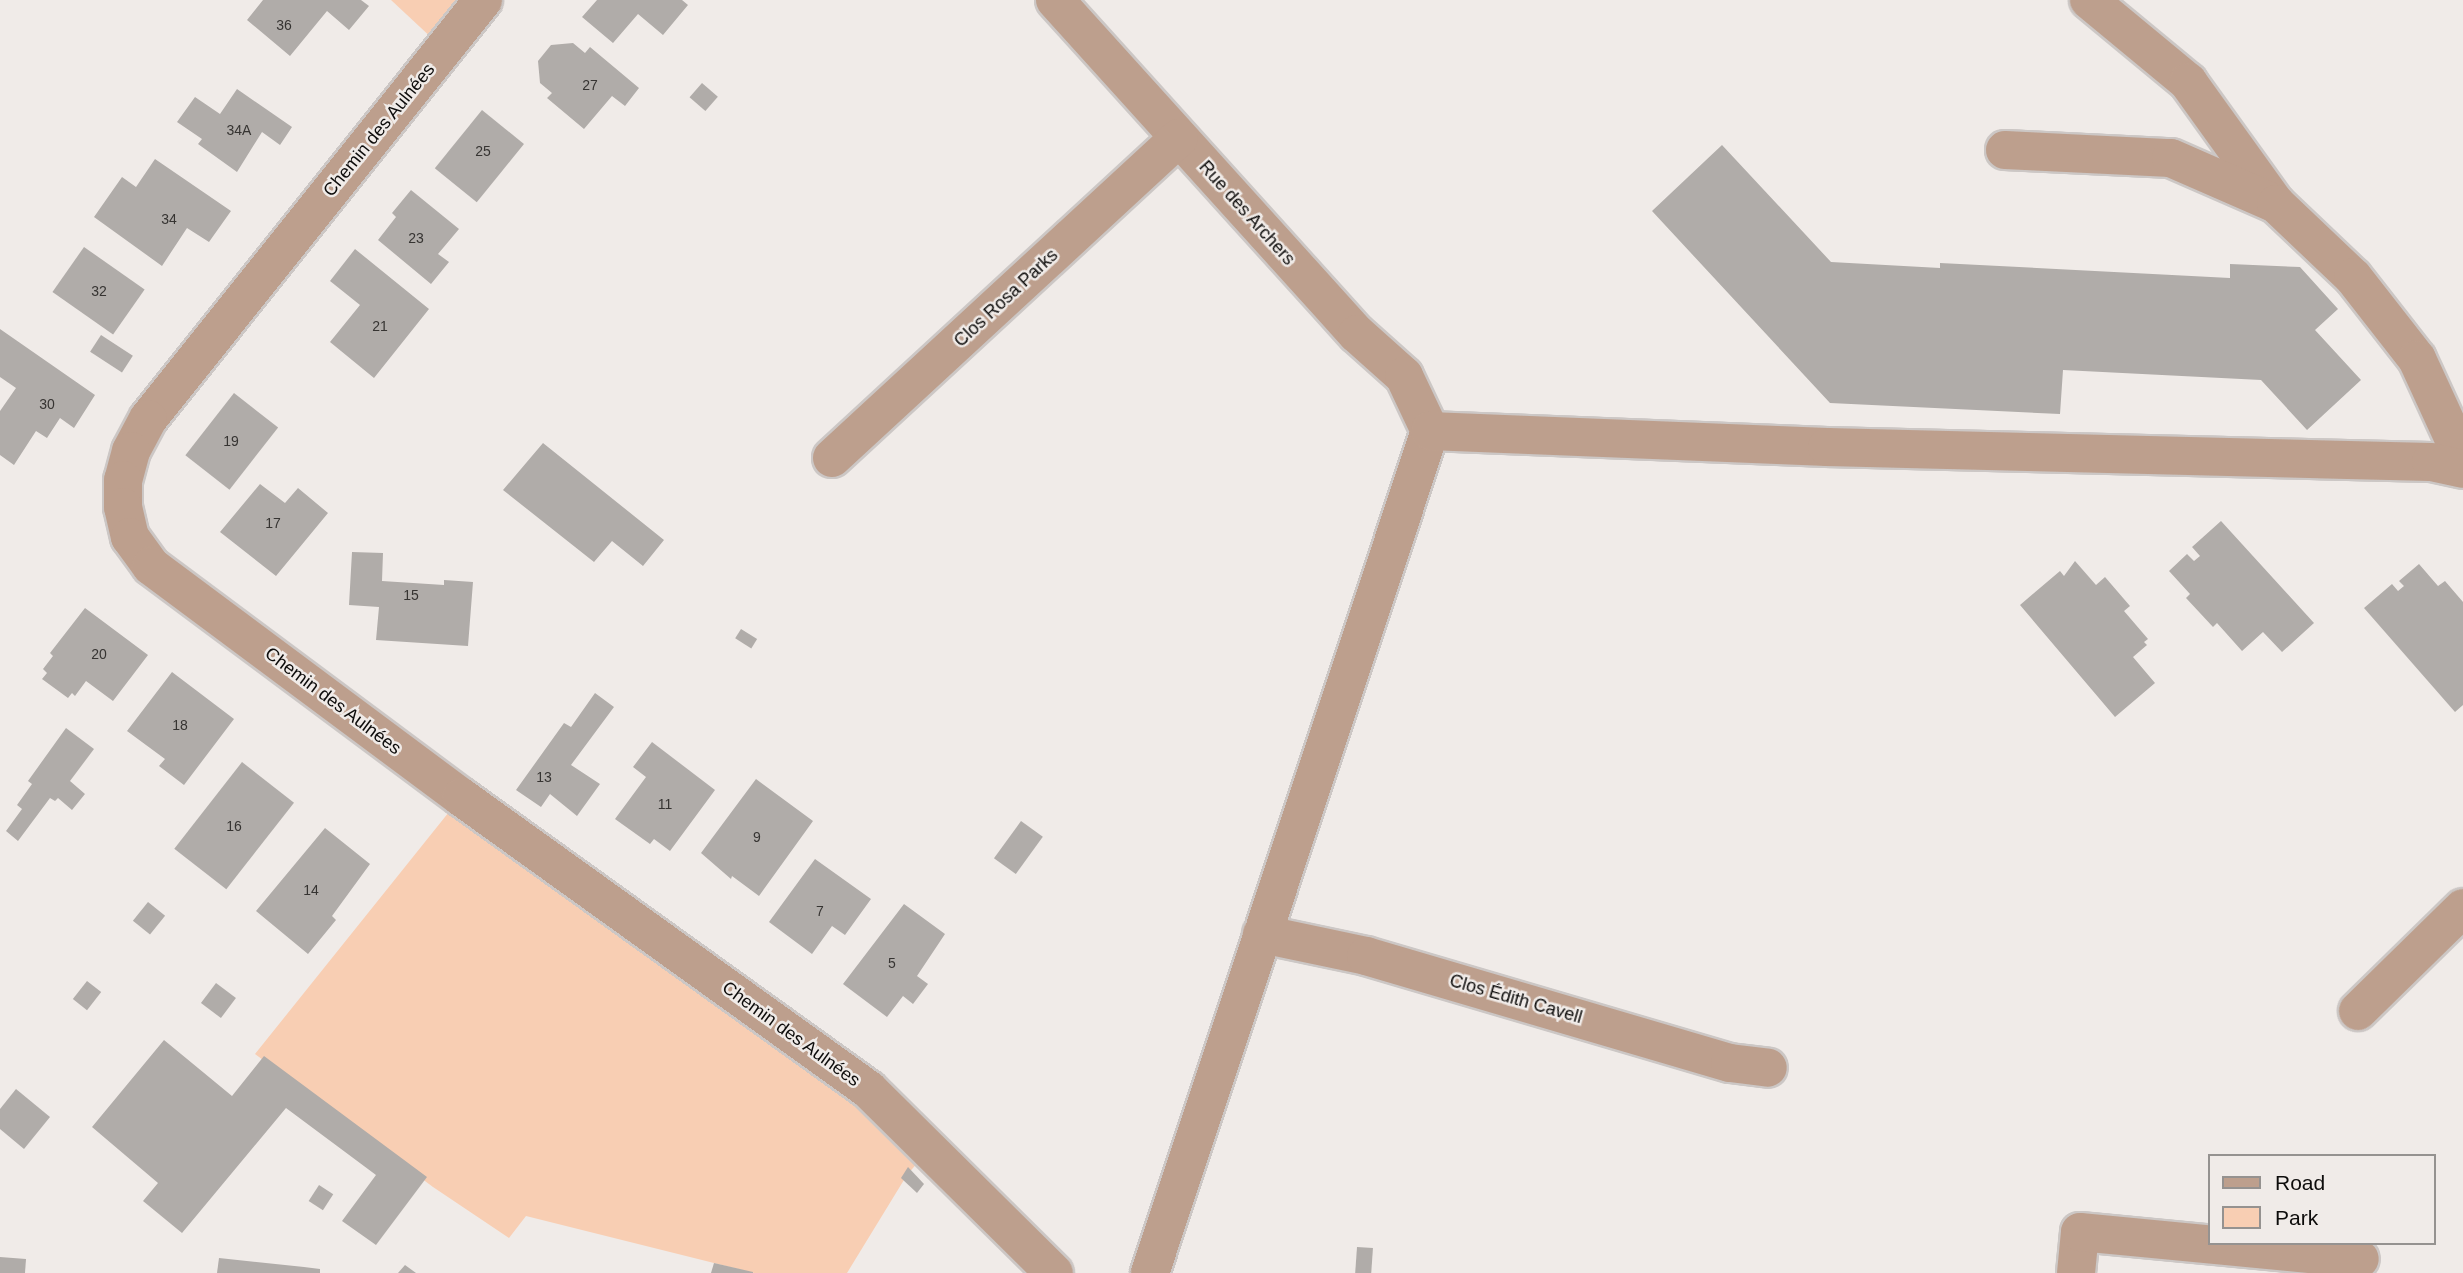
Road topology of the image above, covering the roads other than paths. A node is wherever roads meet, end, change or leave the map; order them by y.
1 (483, 0) edge
2 (1055, 0) edge
3 (2089, 0) edge
4 (1179, 138) junction
5 (2005, 150) dead end
6 (2276, 204) junction
7 (1430, 431) junction
8 (832, 458) dead end
9 (2463, 460) edge
10 (2463, 469) edge
11 (2463, 908) edge
12 (1262, 934) junction
13 (2358, 1011) dead end
14 (1768, 1068) dead end
15 (2208, 1244) edge
16 (2215, 1245) edge
17 (2361, 1259) dead end
18 (1054, 1273) edge
19 (1150, 1273) edge
20 (2076, 1273) edge

1 - 18 street, Chemin des Aulnées
2 - 4 street, Rue des Archers
3 - 6 street
4 - 7 street, Rue des Archers
4 - 8 street, Clos Rosa Parks
5 - 6 street
6 - 9 street
7 - 10 street
7 - 12 street
11 - 13 street
12 - 14 street, Clos Édith Cavell
12 - 19 street
15 - 20 street
16 - 17 street

